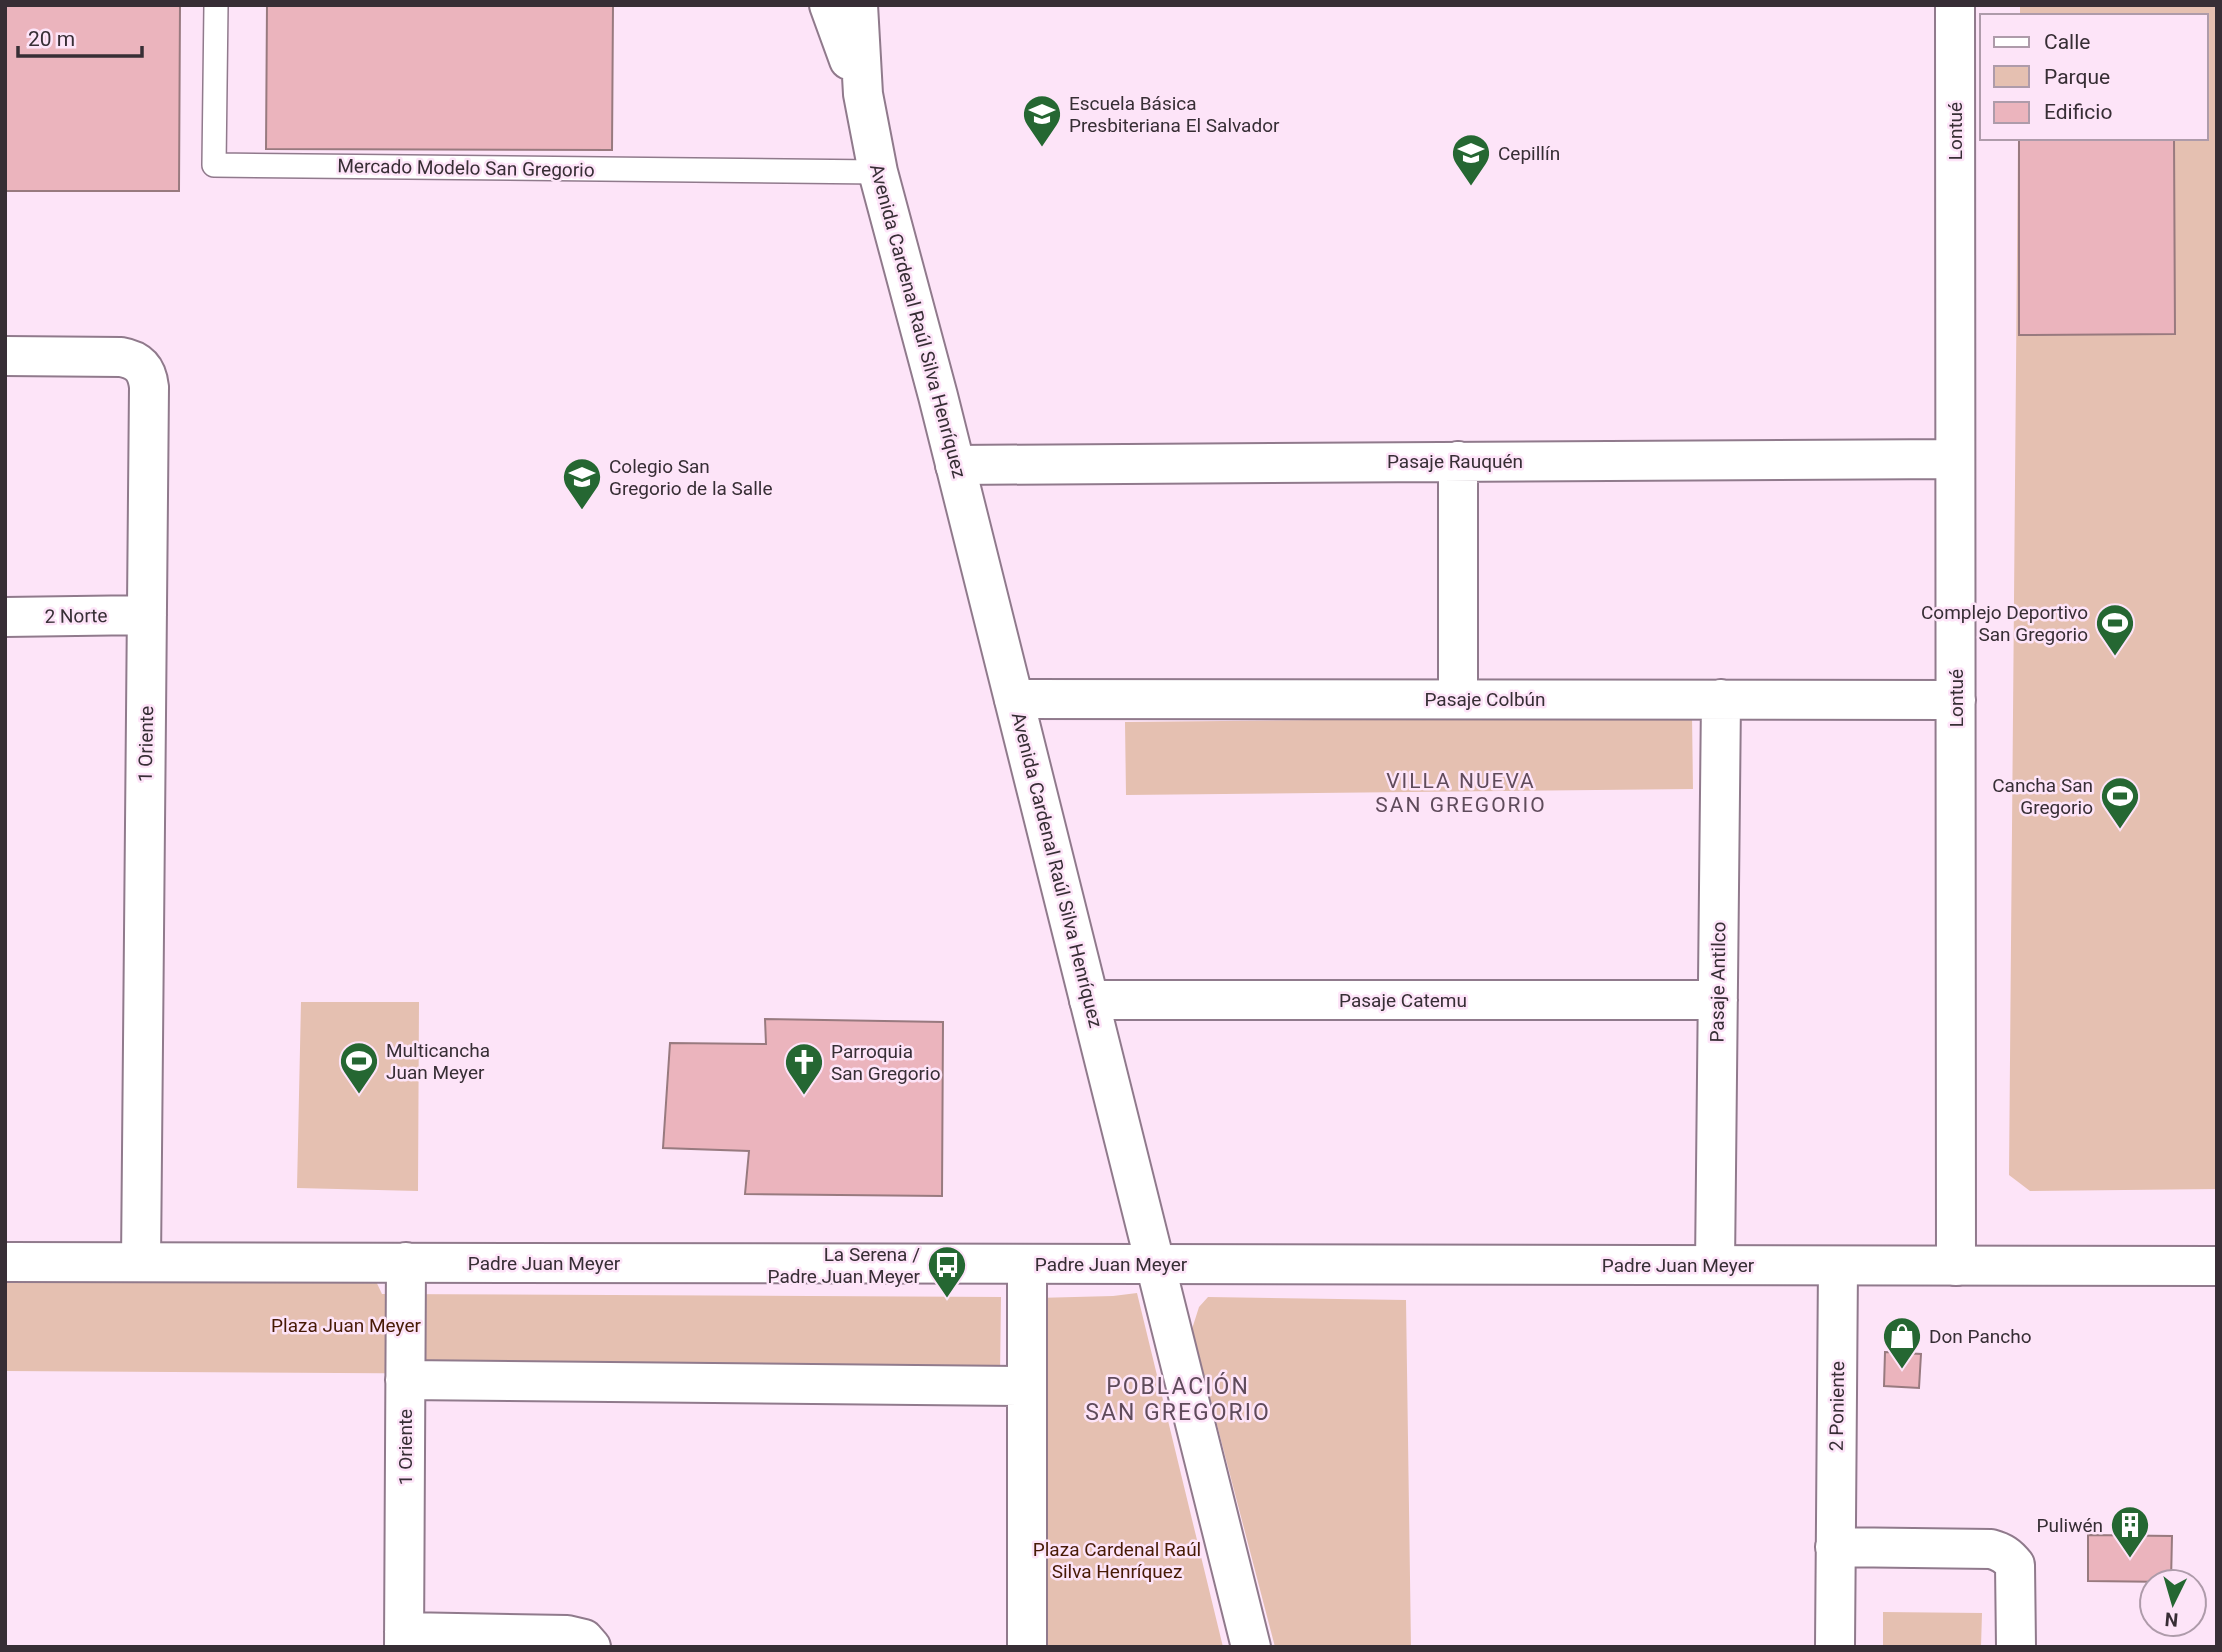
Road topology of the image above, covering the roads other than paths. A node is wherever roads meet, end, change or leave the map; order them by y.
1 (216, 5) edge
2 (830, 5) edge
3 (858, 5) edge
4 (1955, 5) edge
5 (863, 94) junction
6 (878, 172) junction
7 (5, 356) edge
8 (1955, 459) junction
9 (1458, 461) junction
10 (956, 465) junction
11 (147, 615) junction
12 (5, 617) edge
13 (1014, 699) junction
14 (1458, 699) junction
15 (1721, 699) junction
16 (1956, 700) junction
17 (1090, 1000) junction
18 (1717, 1000) junction
19 (5, 1262) edge
20 (141, 1262) junction
21 (406, 1262) junction
22 (1027, 1264) junction
23 (1155, 1265) junction
24 (1714, 1265) junction
25 (1838, 1266) junction
26 (1956, 1266) junction
27 (2217, 1266) edge
28 (405, 1380) junction
29 (1027, 1386) junction
30 (1835, 1547) junction
31 (404, 1639) edge
32 (591, 1647) edge
33 (1027, 1647) edge
34 (1251, 1647) edge
35 (1835, 1647) edge
36 (2016, 1647) edge

1 - 6 lane, Mercado Modelo San Gregorio
2 - 5 street, Avenida Cardenal Raúl Silva Henríquez
3 - 5 street, Avenida Cardenal Raúl Silva Henríquez
4 - 8 street, Lontué
5 - 6 street, Avenida Cardenal Raúl Silva Henríquez
6 - 10 street, Avenida Cardenal Raúl Silva Henríquez
7 - 11 street, 1 Oriente
8 - 9 street, Pasaje Rauquén
8 - 16 street, Lontué
9 - 10 street, Pasaje Rauquén
9 - 14 street
10 - 13 street, Avenida Cardenal Raúl Silva Henríquez
11 - 12 street, 2 Norte
11 - 20 street, 1 Oriente
13 - 14 street, Pasaje Colbún
13 - 17 street, Avenida Cardenal Raúl Silva Henríquez
14 - 15 street, Pasaje Colbún
15 - 16 street, Pasaje Colbún
15 - 18 street, Pasaje Antilco
16 - 26 street, Lontué
17 - 18 street, Pasaje Catemu
17 - 23 street, Avenida Cardenal Raúl Silva Henríquez
18 - 24 street, Pasaje Antilco
19 - 20 street, Padre Juan Meyer
20 - 21 street, Padre Juan Meyer
21 - 22 street, Padre Juan Meyer
21 - 28 street, 1 Oriente
22 - 23 street, Padre Juan Meyer
22 - 29 street
23 - 24 street, Padre Juan Meyer
23 - 34 street, Avenida Cardenal Raúl Silva Henríquez
24 - 25 street, Padre Juan Meyer
25 - 26 street, Padre Juan Meyer
25 - 30 street, 2 Poniente
26 - 27 street, Padre Juan Meyer
28 - 29 street
28 - 31 street, 1 Oriente
29 - 33 street
30 - 35 street, 2 Poniente
30 - 36 street
31 - 32 street, 1 Oriente

